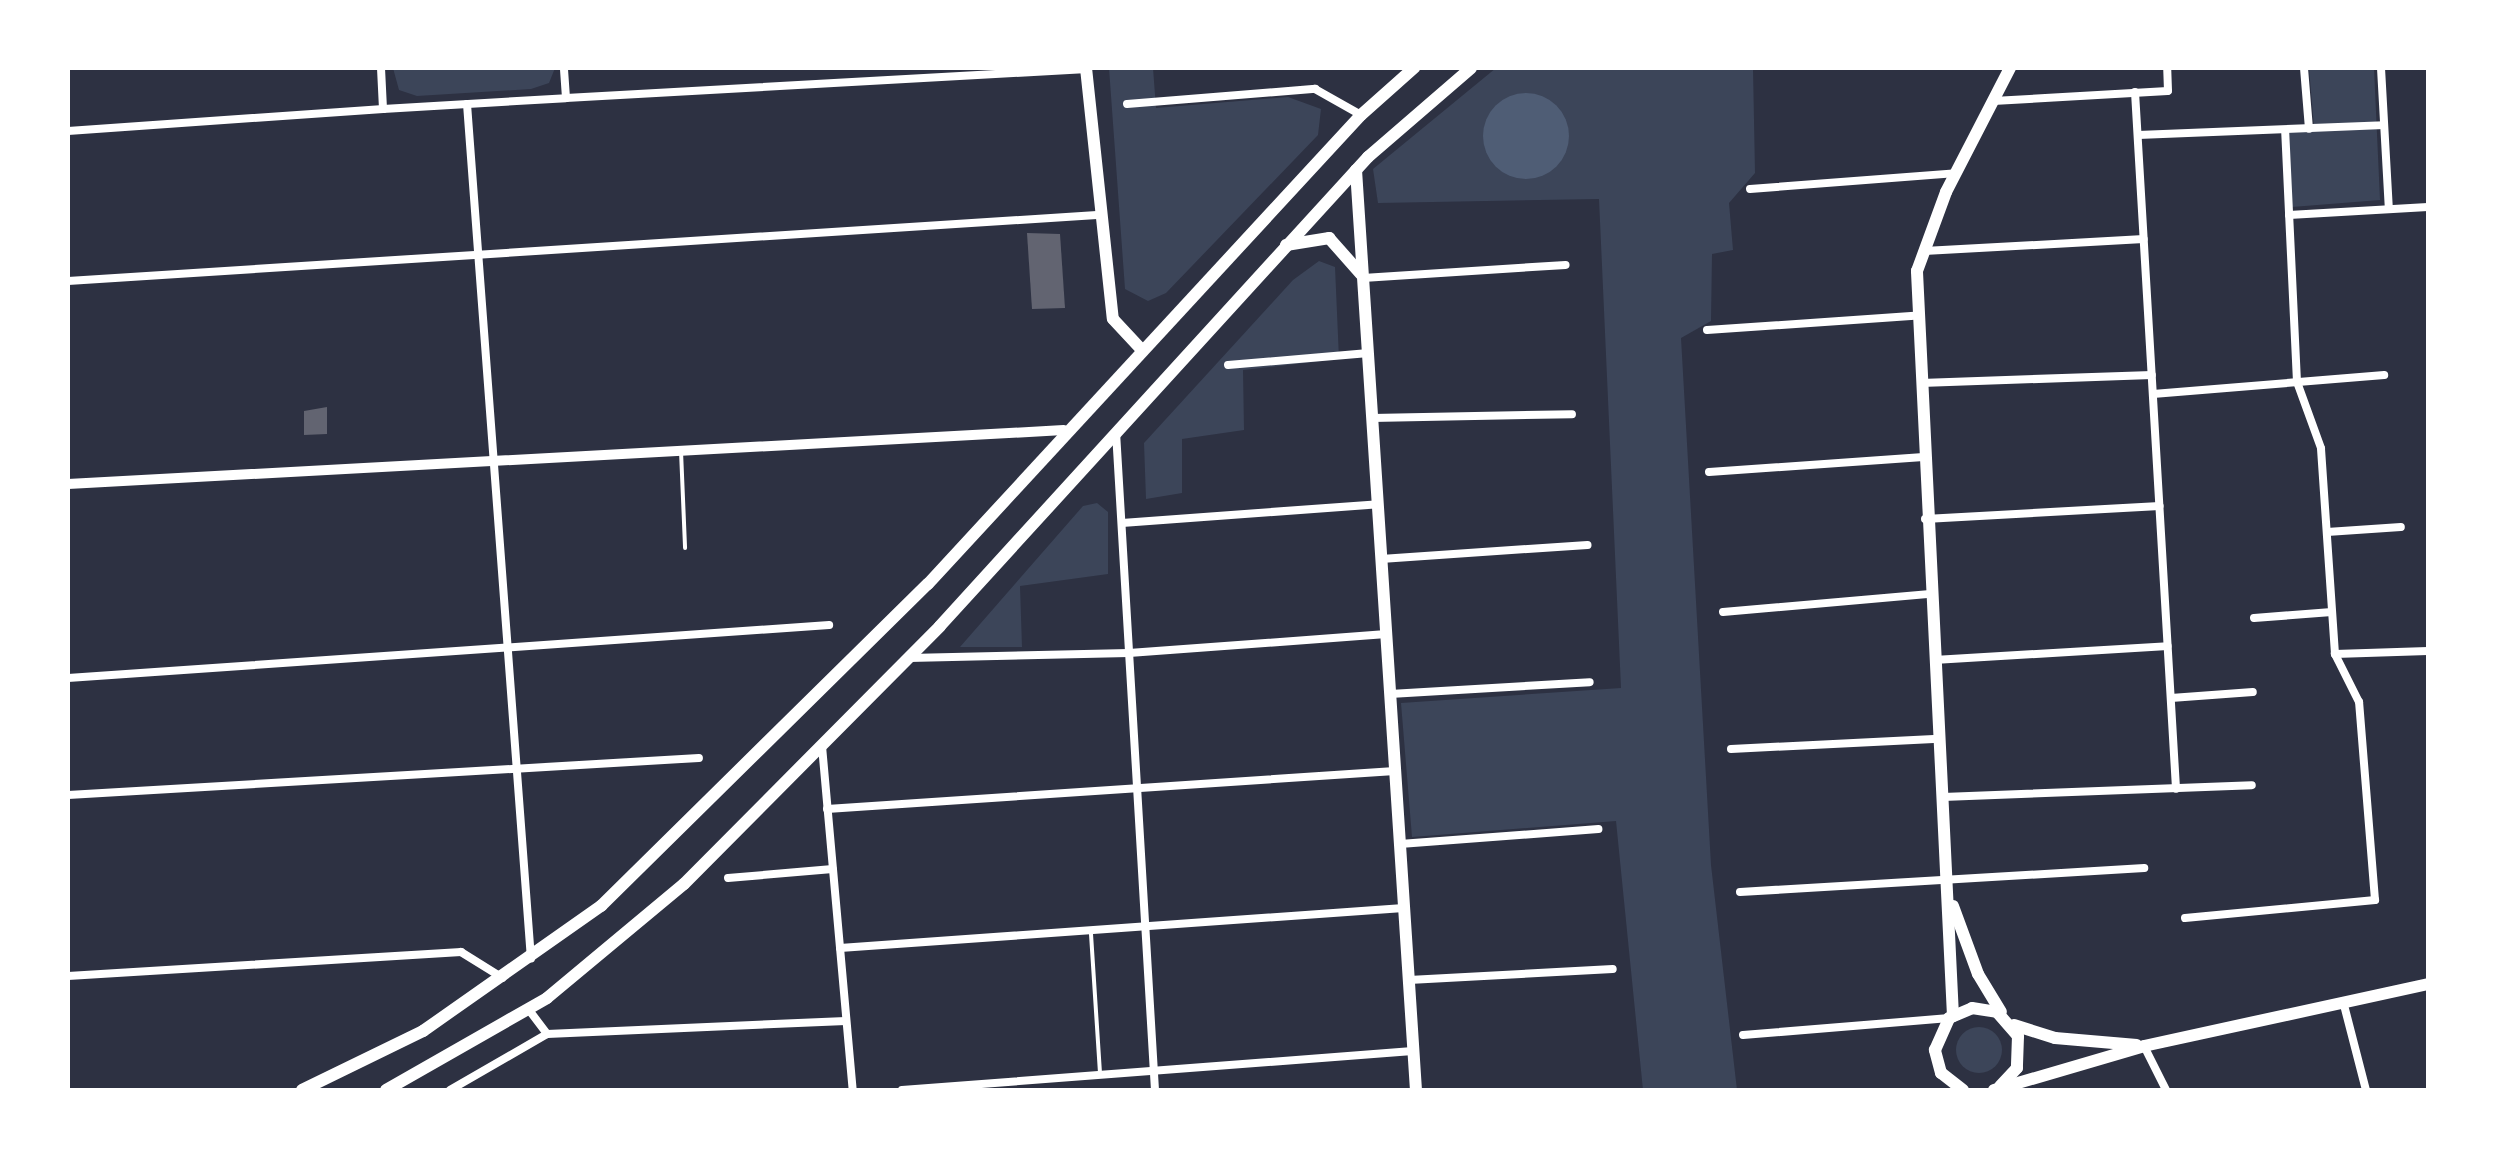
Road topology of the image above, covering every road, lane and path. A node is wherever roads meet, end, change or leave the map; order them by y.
1 (381, 68) edge
2 (564, 68) edge
3 (1471, 68) edge
4 (2010, 68) edge
5 (2167, 68) edge
6 (2304, 68) edge
7 (2381, 68) edge
8 (1086, 69) edge
9 (1410, 70) edge
10 (2135, 92) junction
11 (566, 98) junction
12 (1993, 101) junction
13 (467, 104) junction
14 (1127, 104) dead end
15 (383, 109) junction
16 (1361, 115) junction
17 (2384, 125) junction
18 (2309, 129) junction
19 (2285, 130) junction
20 (68, 131) edge
21 (2138, 135) junction
22 (1356, 170) junction
23 (1956, 173) junction
24 (1750, 189) dead end
25 (2428, 207) edge
26 (2389, 209) junction
27 (1097, 215) junction
28 (2289, 215) junction
29 (2144, 239) junction
30 (1286, 245) junction
31 (1924, 251) junction
32 (478, 253) junction
33 (1566, 265) dead end
34 (1363, 278) junction
35 (68, 281) edge
36 (1915, 316) junction
37 (1707, 330) dead end
38 (1141, 349) junction
39 (1368, 353) junction
40 (1228, 365) dead end
41 (2152, 375) junction
42 (2384, 375) dead end
43 (2297, 382) junction
44 (1919, 383) junction
45 (2153, 394) junction
46 (1572, 414) dead end
47 (1372, 418) junction
48 (1064, 430) junction
49 (1116, 432) junction
50 (681, 450) junction
51 (1923, 457) junction
52 (493, 460) junction
53 (1709, 472) dead end
54 (68, 484) edge
55 (1378, 504) junction
56 (2160, 506) junction
57 (1925, 519) junction
58 (1122, 523) junction
59 (2401, 527) dead end
60 (2327, 532) junction
61 (1588, 545) dead end
62 (685, 548) dead end
63 (1381, 559) junction
64 (1930, 594) junction
65 (1723, 612) dead end
66 (2332, 612) junction
67 (2254, 618) dead end
68 (829, 625) dead end
69 (1386, 634) junction
70 (2168, 646) junction
71 (508, 648) junction
72 (2428, 651) edge
73 (1129, 653) junction
74 (2335, 654) junction
75 (909, 658) junction
76 (1934, 660) junction
77 (68, 678) edge
78 (1590, 682) dead end
79 (2253, 692) dead end
80 (1390, 694) junction
81 (2171, 698) junction
82 (1939, 739) junction
83 (822, 746) junction
84 (1731, 749) dead end
85 (699, 758) dead end
86 (516, 765) junction
87 (1395, 771) junction
88 (1137, 784) junction
89 (2252, 785) dead end
90 (2176, 789) junction
91 (68, 795) edge
92 (1943, 797) junction
93 (827, 809) junction
94 (1598, 829) dead end
95 (1400, 844) junction
96 (2144, 868) dead end
97 (833, 869) junction
98 (728, 878) dead end
99 (1948, 878) junction
100 (1740, 892) dead end
101 (1949, 896) junction
102 (1404, 908) junction
103 (2185, 918) dead end
104 (1146, 931) junction
105 (1091, 934) junction
106 (840, 948) junction
107 (531, 960) junction
108 (1613, 969) dead end
109 (68, 976) edge
110 (503, 978) junction
111 (1409, 980) junction
112 (2428, 984) edge
113 (2344, 1005) junction
114 (529, 1010) junction
115 (1951, 1017) junction
116 (2007, 1020) junction
117 (846, 1021) junction
118 (547, 1034) junction
119 (1743, 1035) dead end
120 (2144, 1046) junction
121 (1413, 1051) junction
122 (1154, 1071) junction
123 (1941, 1073) junction
124 (1100, 1075) junction
125 (302, 1090) edge
126 (386, 1090) edge
127 (450, 1090) edge
128 (853, 1090) edge
129 (902, 1090) edge
130 (1155, 1090) edge
131 (1416, 1090) edge
132 (1938, 1090) edge
133 (1963, 1090) edge
134 (1994, 1090) edge
135 (2166, 1090) edge
136 (2366, 1090) edge

1 - 15 street
2 - 11 street
3 - 22 main road
4 - 12 main road
5 - 10 street
6 - 18 street
7 - 17 street
8 - 11 street
8 - 27 main road
9 - 16 main road
10 - 12 street
10 - 21 street
11 - 13 street
12 - 23 main road
13 - 15 street
13 - 32 street
14 - 16 street
15 - 20 street
16 - 38 main road
17 - 18 street
17 - 26 street
18 - 19 street
19 - 21 street
19 - 28 street
21 - 29 street
22 - 30 main road
22 - 34 main road
23 - 24 street
23 - 31 main road
25 - 26 street
26 - 28 street
27 - 32 street
27 - 38 main road
28 - 43 street
29 - 31 street
29 - 41 street
30 - 34 main road
30 - 49 main road
31 - 36 main road
32 - 35 street
32 - 52 street
33 - 34 street
34 - 39 main road
36 - 37 street
36 - 44 main road
38 - 48 main road
39 - 40 street
39 - 47 main road
41 - 44 street
41 - 45 street
42 - 43 street
43 - 45 street
43 - 60 street
44 - 51 main road
45 - 56 street
46 - 47 street
47 - 55 main road
48 - 50 street
48 - 107 main road
49 - 58 street
49 - 75 main road
50 - 52 street
50 - 62 lane
51 - 53 street
51 - 57 main road
52 - 54 street
52 - 71 street
55 - 58 street
55 - 63 main road
56 - 57 street
56 - 70 street
57 - 64 main road
58 - 73 street
59 - 60 street
60 - 66 street
61 - 63 street
63 - 69 main road
64 - 65 street
64 - 76 main road
66 - 67 street
66 - 74 street
68 - 71 street
69 - 73 street
69 - 80 main road
70 - 76 street
70 - 81 street
71 - 77 street
71 - 86 street
72 - 74 street
73 - 75 street
73 - 88 street
74 - 103 street
75 - 83 main road
76 - 82 main road
78 - 80 street
79 - 81 street
80 - 87 main road
81 - 90 street
82 - 84 street
82 - 92 main road
83 - 93 street
83 - 114 main road
85 - 86 street
86 - 91 street
86 - 107 street
87 - 88 street
87 - 95 main road
88 - 93 street
88 - 104 street
89 - 90 street
90 - 92 street
92 - 99 main road
93 - 97 street
94 - 95 street
95 - 102 main road
96 - 99 street
97 - 98 street
97 - 106 street
99 - 100 street
99 - 101 main road
101 - 115 main road
101 - 116 main road
102 - 104 street
102 - 111 main road
104 - 105 street
104 - 122 street
105 - 106 street
105 - 124 lane
106 - 117 street
107 - 110 main road
108 - 111 street
109 - 110 street
110 - 125 main road
111 - 121 main road
112 - 113 main road
113 - 120 main road
113 - 136 street
114 - 118 street
114 - 126 main road
115 - 116 main road
115 - 119 street
115 - 123 main road
116 - 120 main road
116 - 134 main road
117 - 118 street
117 - 128 street
118 - 127 street
120 - 134 main road
120 - 135 street
121 - 122 street
121 - 131 main road
122 - 124 street
122 - 130 street
123 - 132 main road
123 - 133 main road
124 - 129 street

